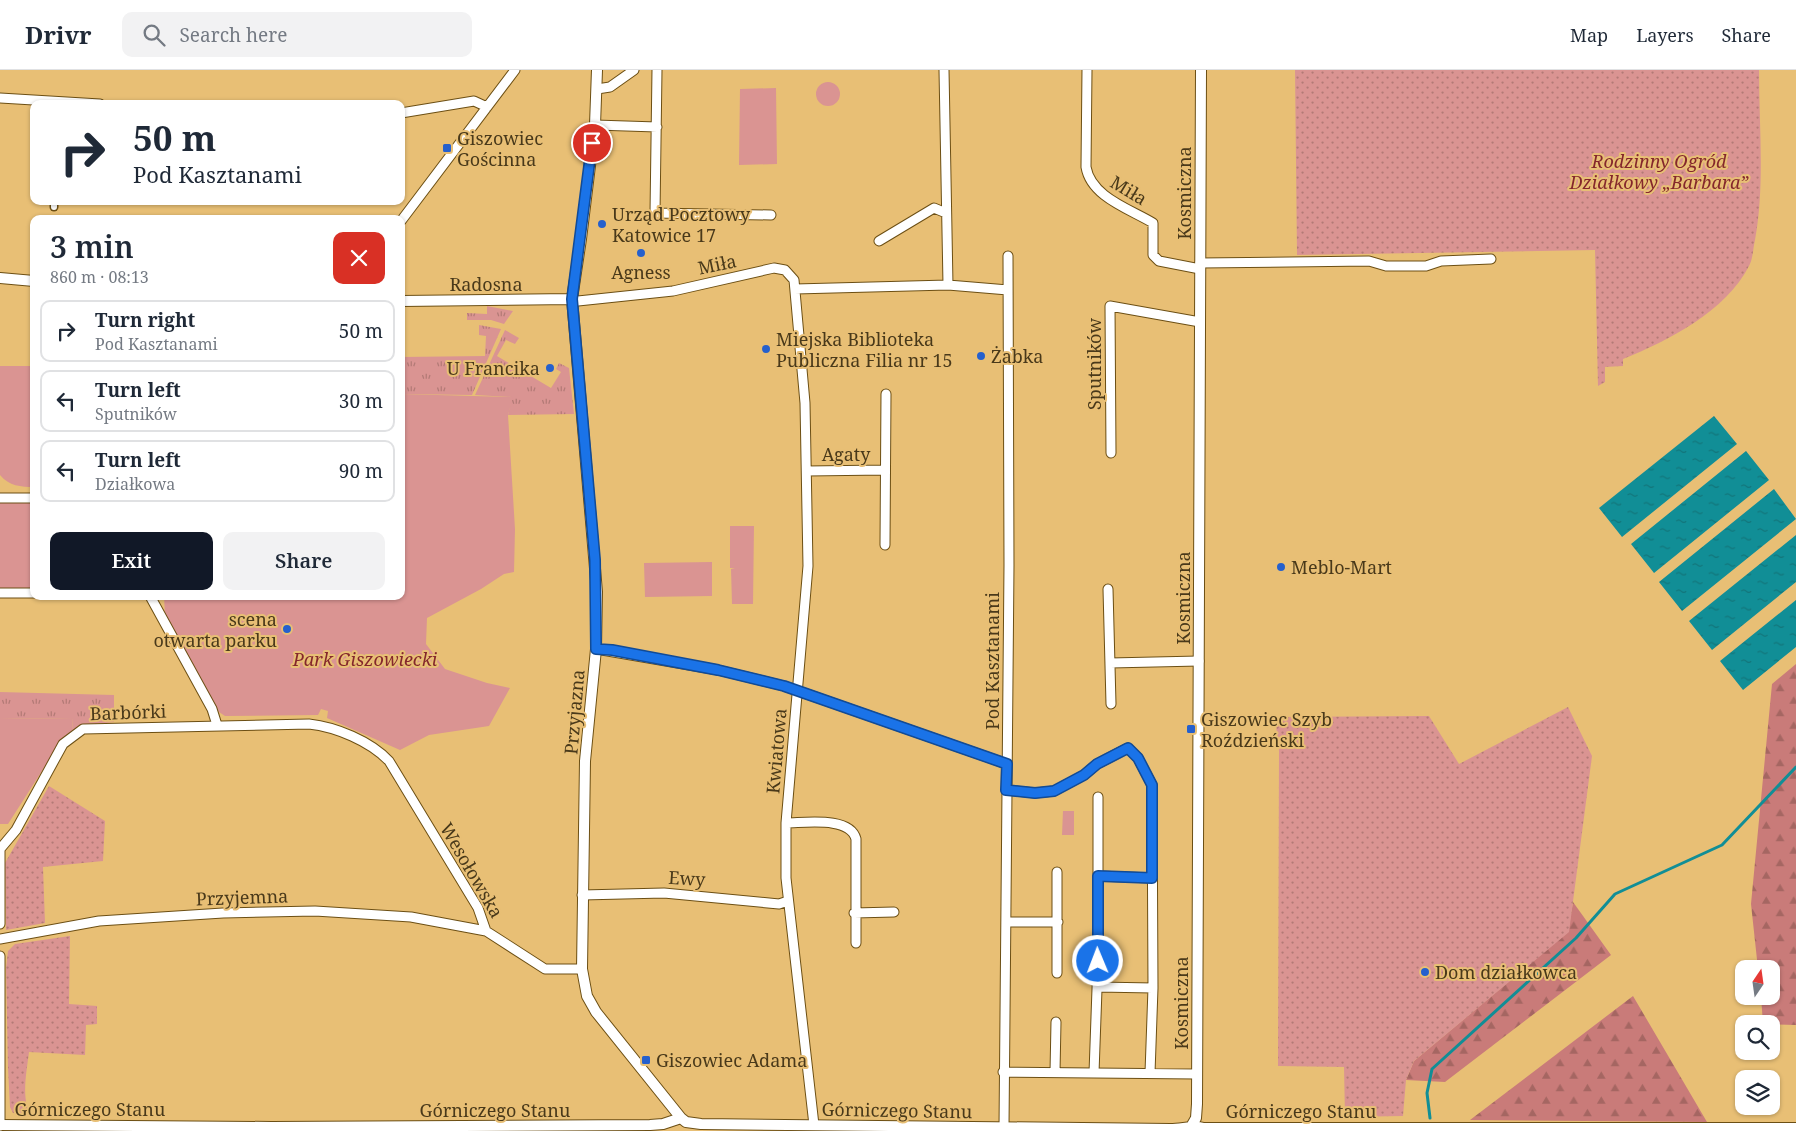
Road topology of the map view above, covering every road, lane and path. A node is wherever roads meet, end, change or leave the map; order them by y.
1 (515, 70) edge
2 (598, 70) edge
3 (634, 70) edge
4 (657, 70) edge
5 (944, 70) edge
6 (1087, 70) edge
7 (1201, 70) edge
8 (597, 90) junction
9 (0, 98) edge
10 (33, 100) edge
11 (487, 107) junction
12 (405, 112) edge
13 (594, 125) junction
14 (657, 127) junction
15 (946, 213) junction
16 (771, 215) dead end
17 (405, 216) edge
18 (878, 241) dead end
19 (1008, 256) dead end
20 (1491, 259) dead end
21 (1200, 266) junction
22 (0, 278) edge
23 (30, 281) edge
24 (948, 285) junction
25 (795, 289) junction
26 (1008, 290) junction
27 (572, 299) junction
28 (405, 301) edge
29 (1200, 322) junction
30 (886, 394) dead end
31 (1111, 453) dead end
32 (886, 470) junction
33 (807, 471) junction
34 (0, 498) edge
35 (30, 498) edge
36 (885, 545) dead end
37 (1108, 589) dead end
38 (0, 592) edge
39 (30, 593) edge
40 (152, 600) edge
41 (596, 649) junction
42 (1199, 661) junction
43 (1110, 663) junction
44 (798, 691) junction
45 (1111, 704) dead end
46 (217, 725) junction
47 (389, 761) joint
48 (1007, 764) junction
49 (1006, 790) junction
50 (1098, 797) dead end
51 (786, 823) junction
52 (0, 849) edge
53 (1057, 872) dead end
54 (1098, 876) junction
55 (1152, 878) junction
56 (582, 895) junction
57 (788, 901) junction
58 (894, 912) dead end
59 (854, 913) junction
60 (1007, 922) junction
61 (1058, 922) junction
62 (0, 924) edge
63 (486, 930) junction
64 (0, 939) edge
65 (856, 943) dead end
66 (0, 956) edge
67 (582, 969) junction
68 (1057, 973) dead end
69 (1098, 987) junction
70 (1153, 988) junction
71 (1056, 1022) dead end
72 (1003, 1072) junction
73 (1054, 1072) junction
74 (1094, 1073) junction
75 (1150, 1073) junction
76 (1197, 1074) junction
77 (681, 1118) junction
78 (0, 1125) edge
79 (814, 1125) junction
80 (1192, 1125) junction
81 (692, 1127) edge
82 (1004, 1127) junction
83 (726, 1128) edge
84 (1796, 1128) edge
85 (272, 1129) edge
86 (350, 1129) edge

1 - 11 street
2 - 8 street, Przyjazna
3 - 8 street
4 - 14 street
5 - 15 street
6 - 21 street, Miła
7 - 21 street, Kosmiczna
8 - 13 street, Przyjazna
9 - 10 street
11 - 12 street
11 - 17 street
13 - 14 street
13 - 27 street, Przyjazna
14 - 16 street
15 - 18 street
15 - 24 street
19 - 26 street, Pod Kasztanami
20 - 21 street
21 - 29 street, Kosmiczna
22 - 23 street
24 - 25 street
24 - 26 street
25 - 27 street, Miła
25 - 33 street, Kwiatowa
26 - 48 street, Pod Kasztanami
27 - 28 street, Radosna
27 - 41 street, Przyjazna
29 - 31 street, Sputników
29 - 42 street, Kosmiczna
30 - 32 street, Agaty
32 - 33 street, Agaty
32 - 36 street, Agaty
33 - 44 street, Kwiatowa
34 - 35 street
37 - 43 street
38 - 39 street
40 - 46 street
41 - 44 street
41 - 56 street, Przyjazna
42 - 43 street
42 - 76 street, Kosmiczna
43 - 45 street
44 - 48 street
44 - 51 street, Kwiatowa
46 - 47 street, Barbórki
46 - 52 street, Barbórki
47 - 63 street, Wesołowska
48 - 49 street, Pod Kasztanami
49 - 55 street
49 - 60 street, Pod Kasztanami
50 - 54 street
51 - 57 street, Kwiatowa
51 - 59 street
52 - 62 street, Barbórki
53 - 61 street
54 - 55 street
54 - 69 street
55 - 70 street
56 - 57 street, Ewy
56 - 67 street, Przyjazna
57 - 79 street, Kwiatowa
58 - 59 street
59 - 65 street
60 - 61 street
60 - 72 street, Pod Kasztanami
61 - 68 street
63 - 64 street, Przyjemna
63 - 67 street, Wesołowska
66 - 78 street
67 - 77 street, Przyjazna
69 - 70 street
69 - 74 street
70 - 75 street
71 - 73 street
72 - 73 street
72 - 82 street, Pod Kasztanami
73 - 74 street
74 - 75 street
75 - 76 street
76 - 80 street, Kosmiczna
77 - 81 street, Górniczego Stanu
77 - 86 street, Górniczego Stanu
78 - 85 street, Górniczego Stanu
79 - 82 street, Górniczego Stanu
79 - 83 street, Górniczego Stanu
80 - 82 street, Górniczego Stanu
80 - 84 street, Górniczego Stanu
81 - 83 street, Górniczego Stanu
85 - 86 street, Górniczego Stanu

